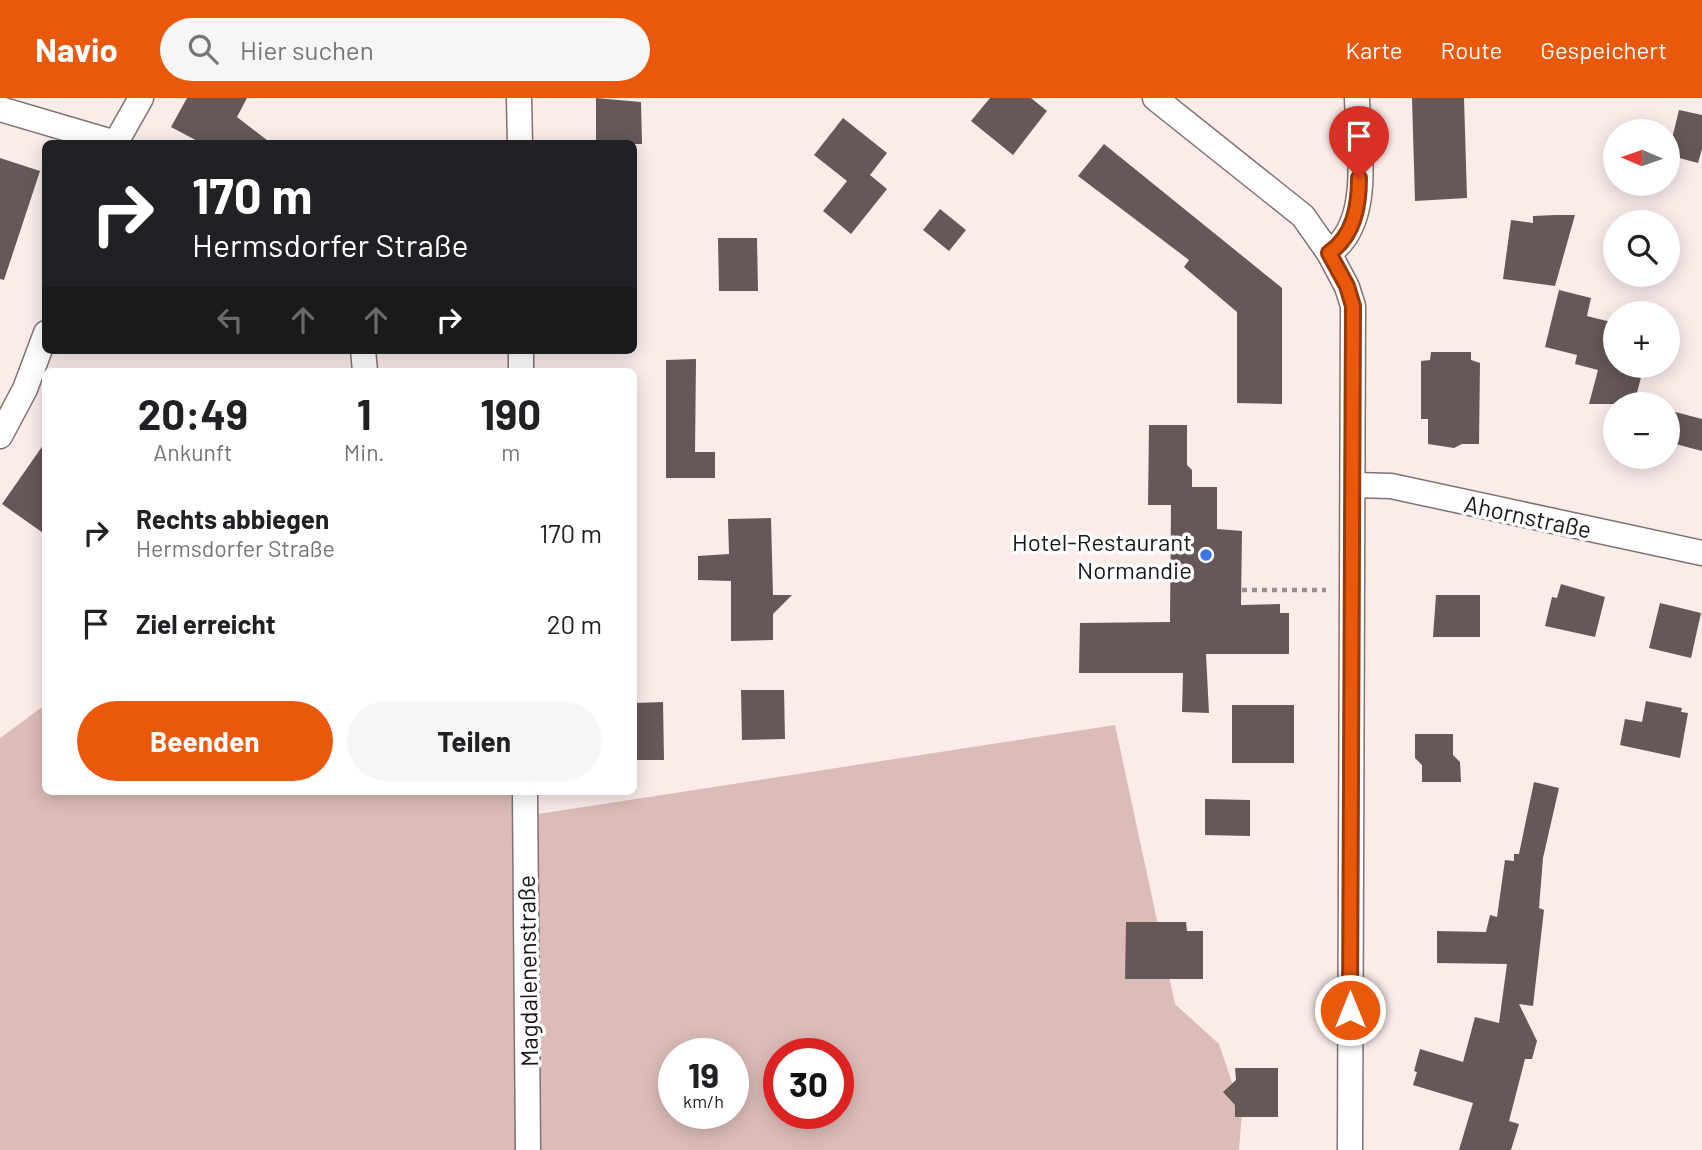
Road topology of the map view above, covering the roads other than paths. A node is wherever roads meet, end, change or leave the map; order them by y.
1 (141, 98) edge
2 (519, 98) edge
3 (1155, 98) edge
4 (1357, 98) edge
5 (0, 109) edge
6 (107, 140) edge
7 (119, 140) edge
8 (520, 140) edge
9 (1329, 253) junction
10 (42, 344) edge
11 (0, 436) edge
12 (1354, 485) junction
13 (1702, 553) edge
14 (525, 795) edge
15 (528, 1150) edge
16 (1350, 1150) edge

1 - 7 street
2 - 8 street
3 - 9 street
4 - 9 street
5 - 6 street
9 - 12 street
10 - 11 street
12 - 13 street, Ahornstraße
12 - 16 street
14 - 15 street, Magdalenenstraße

